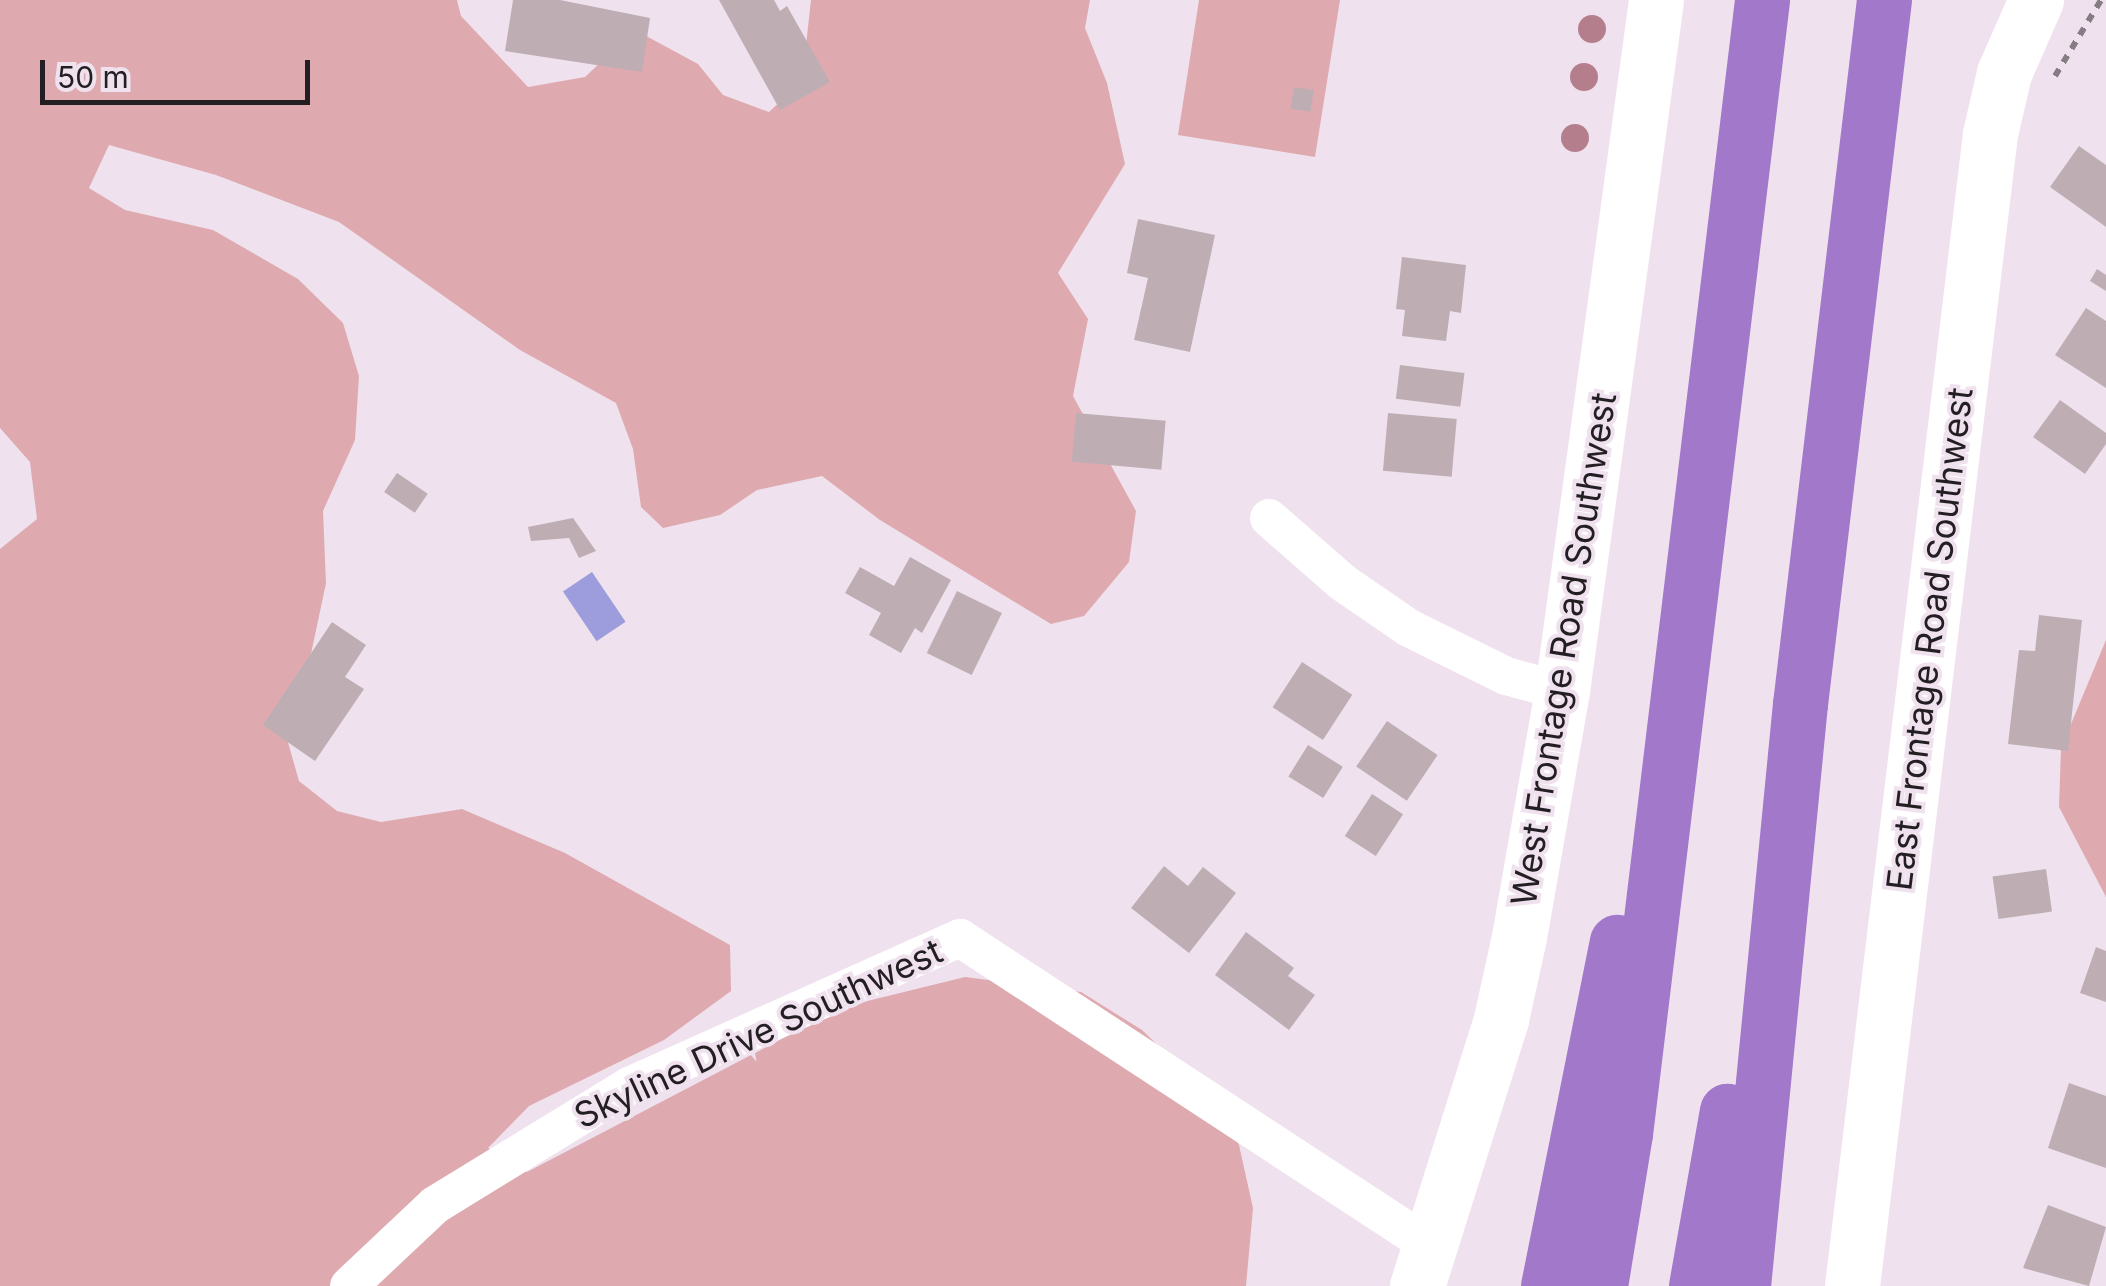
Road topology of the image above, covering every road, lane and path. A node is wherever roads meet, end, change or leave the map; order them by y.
1 (1656, 0) edge
2 (1762, 0) edge
3 (1884, 0) edge
4 (2036, 0) edge
5 (1269, 518) dead end
6 (1562, 691) junction
7 (1800, 704) junction
8 (1664, 812) junction
9 (1423, 1266) edge
10 (350, 1286) edge
11 (1548, 1286) edge
12 (1600, 1286) edge
13 (1696, 1286) edge
14 (1743, 1286) edge
15 (1852, 1286) edge

1 - 6 street, West Frontage Road Southwest
2 - 8 highway
3 - 7 highway
4 - 15 street, East Frontage Road Southwest
5 - 6 street
6 - 9 street, West Frontage Road Southwest
7 - 13 highway
7 - 14 highway
8 - 11 highway
8 - 12 highway
9 - 10 street, Skyline Drive Southwest

